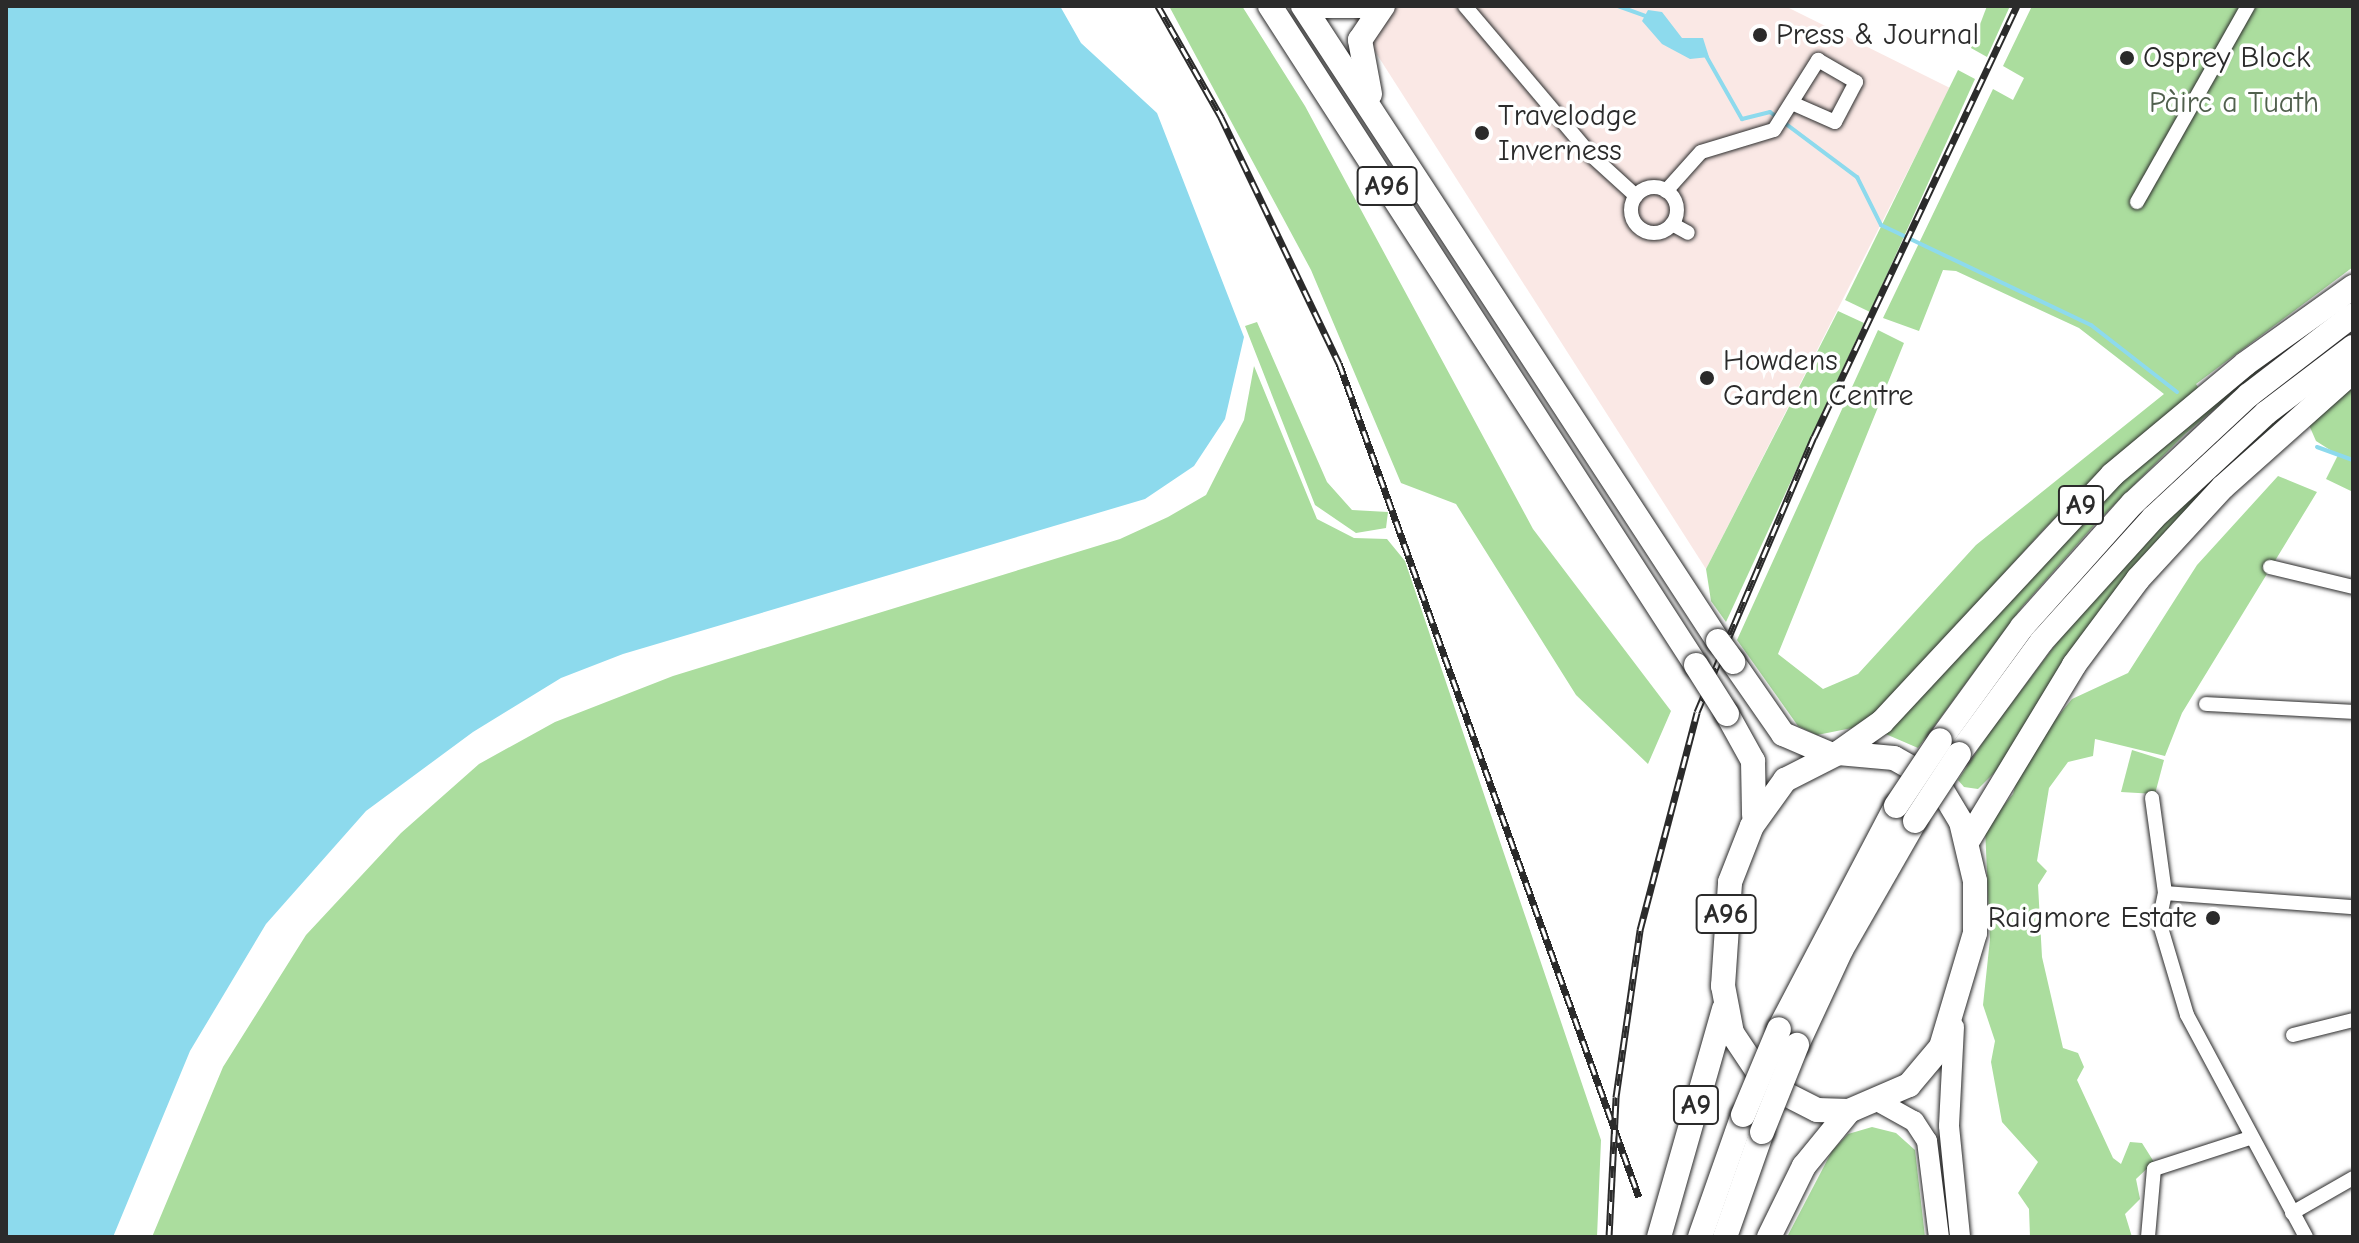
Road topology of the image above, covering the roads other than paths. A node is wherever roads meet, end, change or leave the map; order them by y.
1 (1270, 6) edge
2 (1303, 6) edge
3 (1324, 6) edge
4 (1365, 6) edge
5 (1383, 6) edge
6 (1465, 6) edge
7 (2248, 6) edge
8 (1786, 115) junction
9 (1417, 185) junction
10 (1666, 191) junction
11 (1636, 196) junction
12 (2137, 202) dead end
13 (1672, 224) junction
14 (1688, 233) dead end
15 (2353, 287) edge
16 (2353, 315) edge
17 (2353, 347) edge
18 (2353, 371) edge
19 (2270, 567) dead end
20 (2353, 587) edge
21 (2206, 704) dead end
22 (2353, 712) edge
23 (1949, 747) junction
24 (1835, 754) junction
25 (2152, 798) dead end
26 (1906, 813) junction
27 (1752, 826) junction
28 (1967, 842) junction
29 (2165, 893) junction
30 (2353, 907) edge
31 (1725, 1007) junction
32 (1955, 1011) junction
33 (2353, 1020) edge
34 (2293, 1035) dead end
35 (1881, 1103) junction
36 (1849, 1111) junction
37 (2250, 1138) junction
38 (2353, 1178) edge
39 (2292, 1213) junction
40 (1659, 1237) edge
41 (1700, 1237) edge
42 (1725, 1237) edge
43 (1769, 1237) edge
44 (1939, 1237) edge
45 (1960, 1237) edge
46 (2148, 1237) edge
47 (2306, 1237) edge

1 - 27 highway, A96, bridge
2 - 9 highway, A96
3 - 4 highway
5 - 9 highway
6 - 11 street
7 - 12 street
8 - 8 street
8 - 10 street
9 - 24 highway, A96, bridge
10 - 11 street
10 - 13 street
11 - 13 street
13 - 14 street
15 - 24 highway, A9
16 - 23 highway, A9
17 - 23 highway, A9
18 - 28 highway
19 - 20 street
21 - 22 street
23 - 26 highway, A9, bridge
24 - 27 highway, A96
24 - 28 highway, A96
25 - 29 street
26 - 41 highway, A9, bridge
26 - 42 highway, A9, bridge
27 - 31 highway, A96
28 - 32 highway, A96
29 - 30 street
29 - 37 street
31 - 36 highway, A96
31 - 40 highway, A9
32 - 35 highway, A96
32 - 45 main road
33 - 34 street
35 - 36 highway, A96
35 - 44 main road
36 - 43 highway
37 - 39 street
37 - 46 street
38 - 39 street
39 - 47 street

